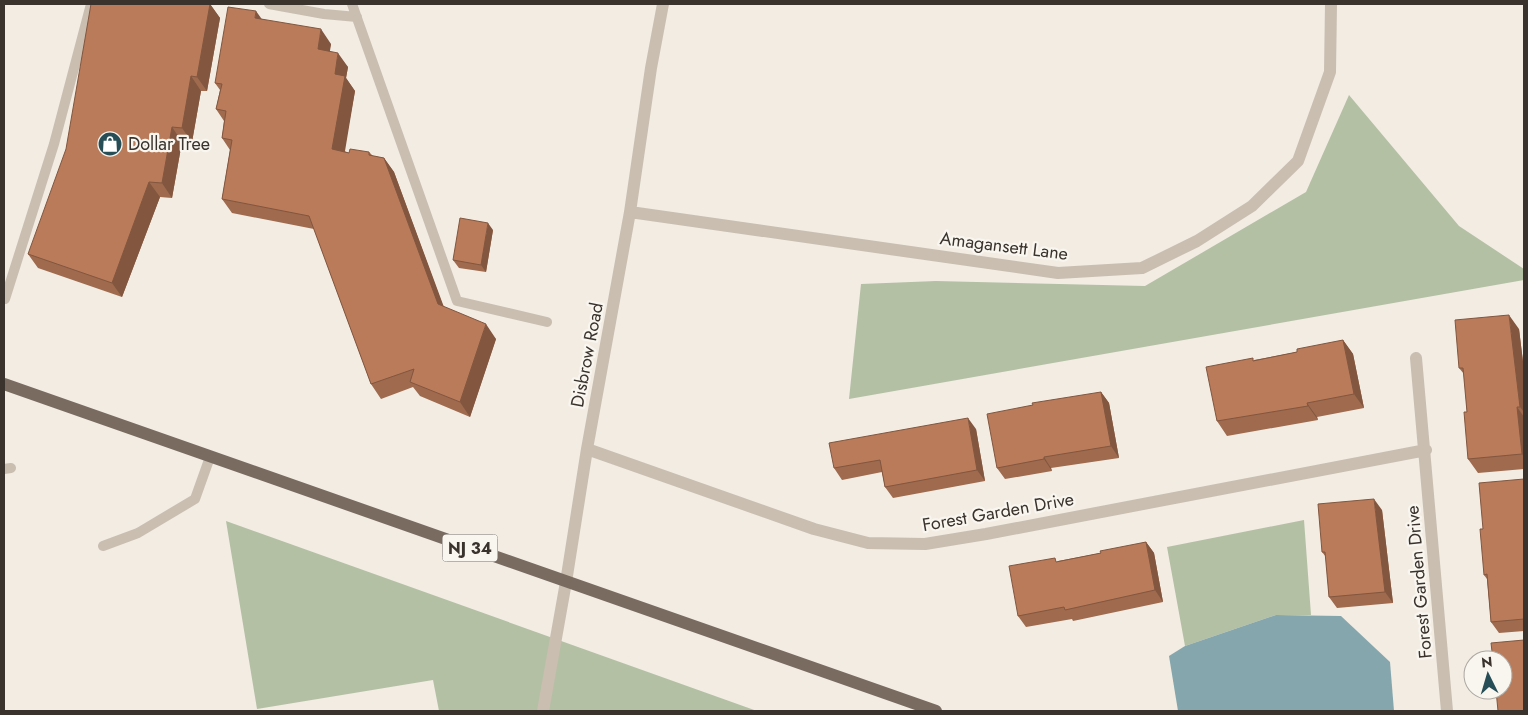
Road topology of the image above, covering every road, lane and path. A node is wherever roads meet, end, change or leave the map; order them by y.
1 (91, 4) edge
2 (269, 4) edge
3 (352, 4) edge
4 (662, 4) edge
5 (1331, 4) edge
6 (357, 17) junction
7 (630, 212) junction
8 (5, 299) dead end
9 (547, 322) dead end
10 (1416, 358) dead end
11 (4, 384) edge
12 (587, 449) junction
13 (1426, 450) junction
14 (210, 457) junction
15 (103, 546) dead end
16 (566, 582) junction
17 (543, 711) edge
18 (936, 711) edge
19 (1447, 711) edge

1 - 8 lane
2 - 6 lane
3 - 6 lane
4 - 7 street, Disbrow Road
5 - 7 street, Amagansett Lane
6 - 9 lane
7 - 12 street, Disbrow Road
10 - 13 street, Forest Garden Drive
11 - 14 main road, NJ 34
12 - 13 street, Forest Garden Drive
12 - 16 street, Disbrow Road
13 - 19 street, Forest Garden Drive
14 - 15 lane
14 - 16 main road, NJ 34
16 - 17 street, Disbrow Road
16 - 18 main road, NJ 34

